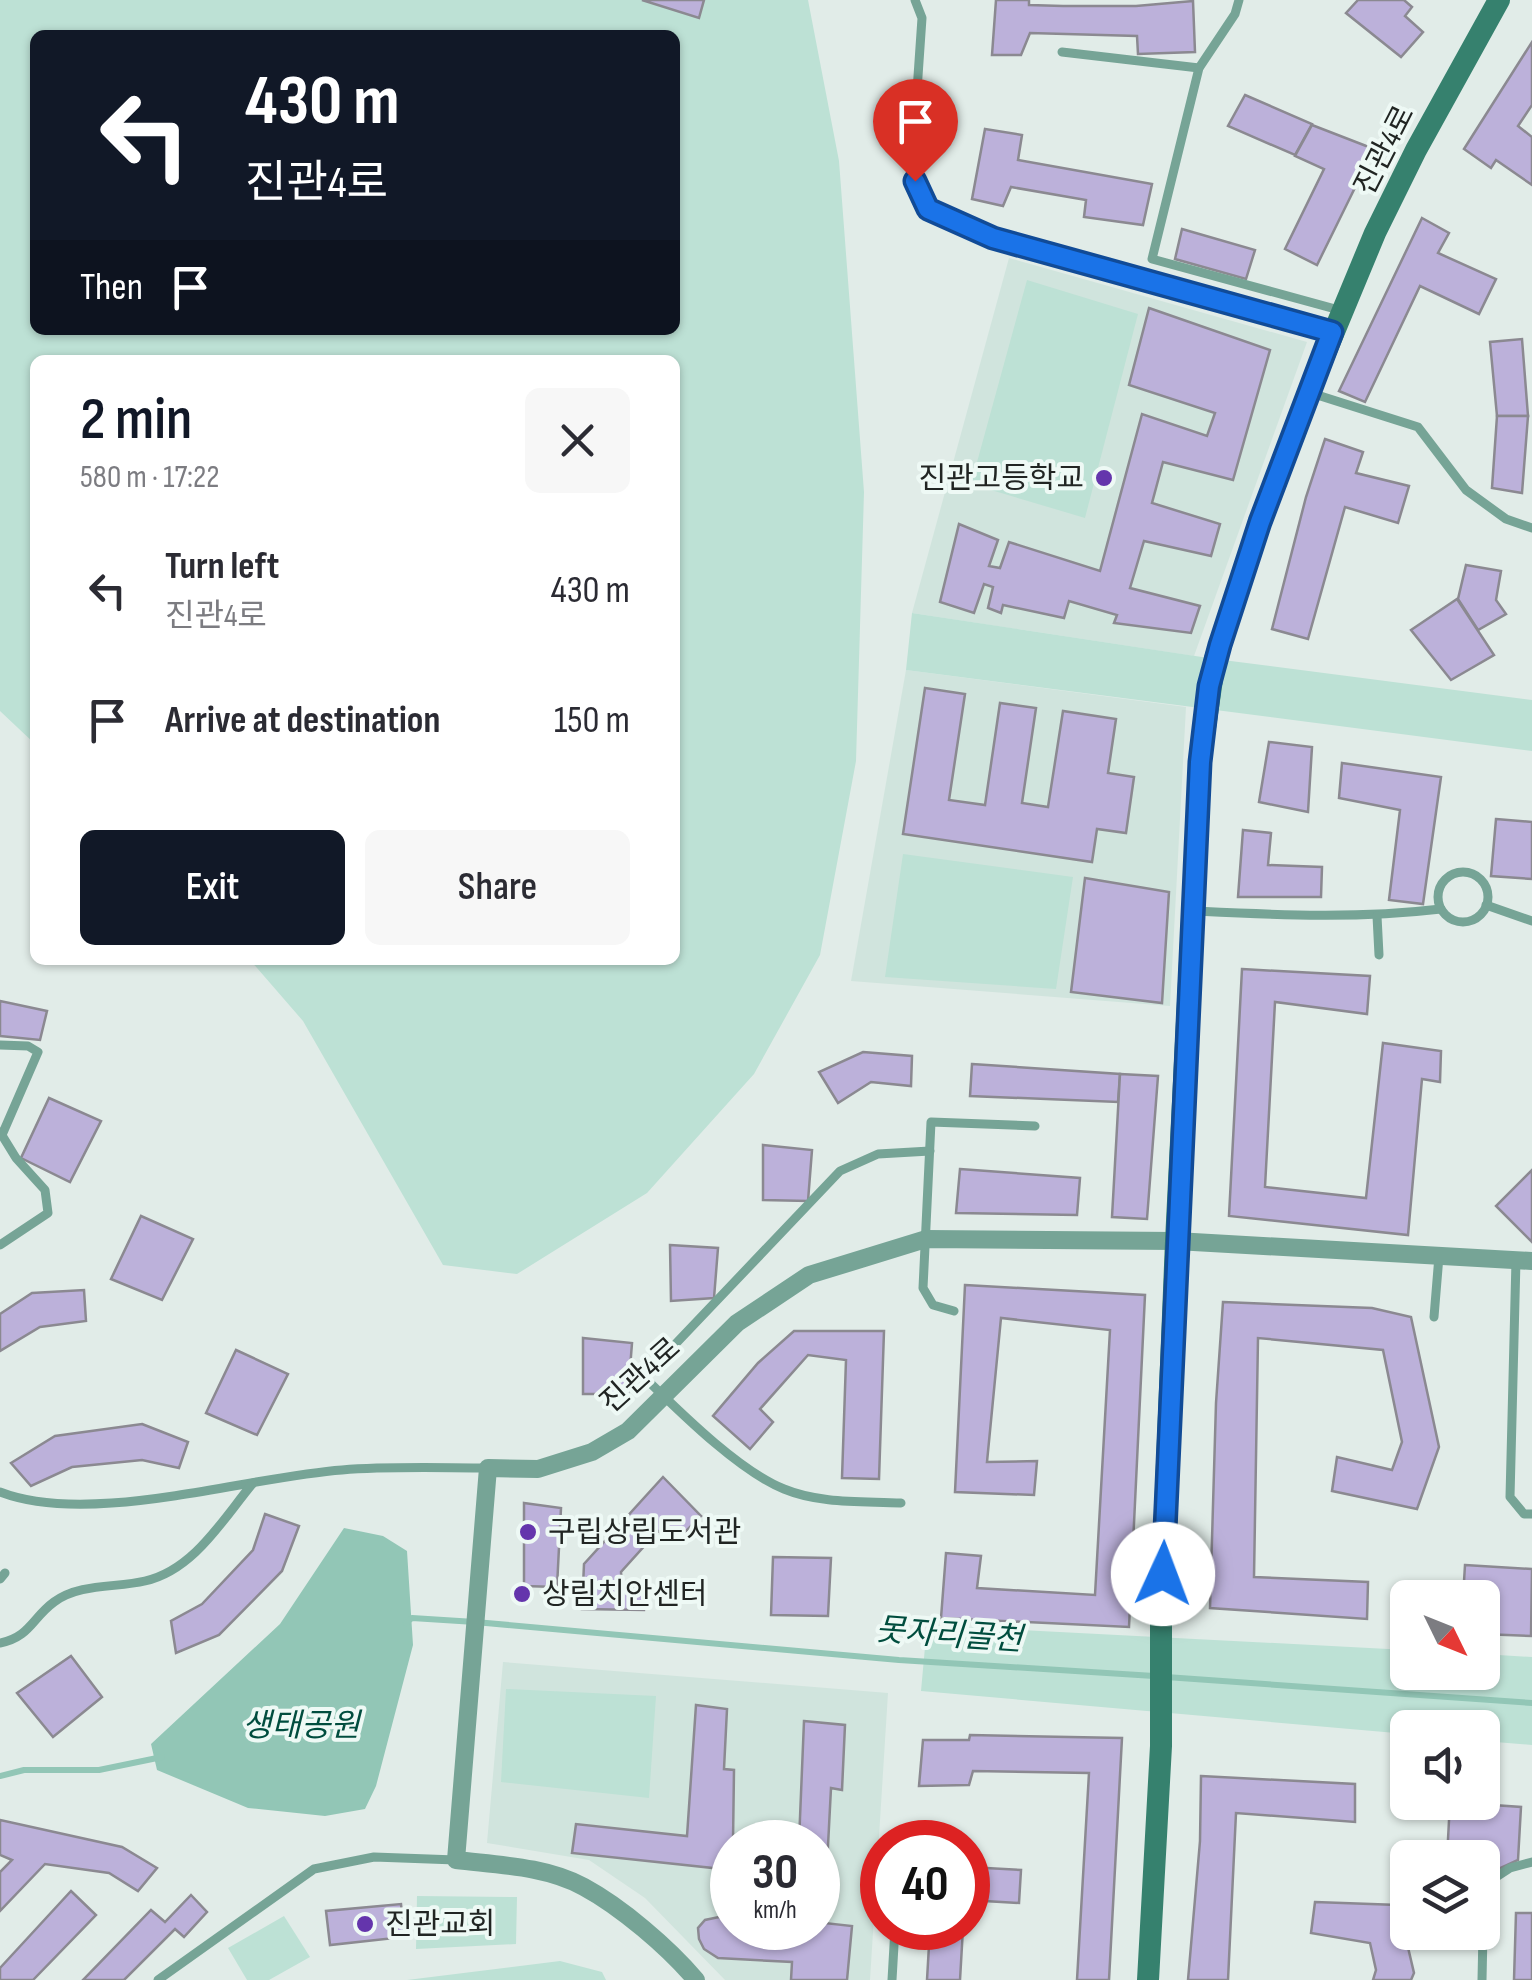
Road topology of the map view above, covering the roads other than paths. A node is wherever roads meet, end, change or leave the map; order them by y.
1 (916, 0) edge
2 (1240, 0) edge
3 (1499, 0) edge
4 (1062, 52) dead end
5 (1199, 68) junction
6 (1337, 322) junction
7 (1308, 392) junction
8 (1532, 528) edge
9 (1486, 906) junction
10 (1440, 908) junction
11 (1194, 911) junction
12 (1377, 916) junction
13 (1532, 921) edge
14 (1378, 955) dead end
15 (0, 1045) edge
16 (1035, 1126) dead end
17 (1, 1134) edge
18 (930, 1151) junction
19 (926, 1240) junction
20 (1176, 1241) junction
21 (0, 1245) edge
22 (1439, 1256) junction
23 (1524, 1260) edge
24 (954, 1311) dead end
25 (1434, 1317) dead end
26 (665, 1397) junction
27 (488, 1468) junction
28 (253, 1483) junction
29 (0, 1492) edge
30 (900, 1503) dead end
31 (1532, 1514) edge
32 (0, 1643) edge
33 (456, 1860) junction
34 (1532, 1862) edge
35 (894, 1950) edge
36 (158, 1980) edge
37 (696, 1980) edge
38 (892, 1980) edge
39 (1148, 1980) edge
40 (1482, 1980) edge

1 - 6 lane
2 - 5 lane
3 - 6 street, 진관4로
4 - 5 lane
5 - 6 lane
6 - 7 street, 진관4로
7 - 8 lane
7 - 11 street, 진관4로
9 - 10 lane
9 - 10 lane
9 - 13 lane
10 - 12 lane
11 - 12 lane
11 - 20 street, 진관4로
12 - 14 lane
15 - 17 lane
16 - 18 lane
17 - 21 lane
18 - 19 lane
18 - 26 lane
19 - 20 street, 진관4로
19 - 24 lane
19 - 26 street, 진관4로
20 - 22 street
20 - 39 street, 진관4로
22 - 23 street
22 - 25 lane
23 - 31 lane
26 - 27 street, 진관4로
26 - 30 lane
27 - 28 lane, 진관4로
27 - 33 street
28 - 29 lane, 진관4로
28 - 32 lane
33 - 36 lane
33 - 37 street
34 - 40 lane
35 - 38 lane

